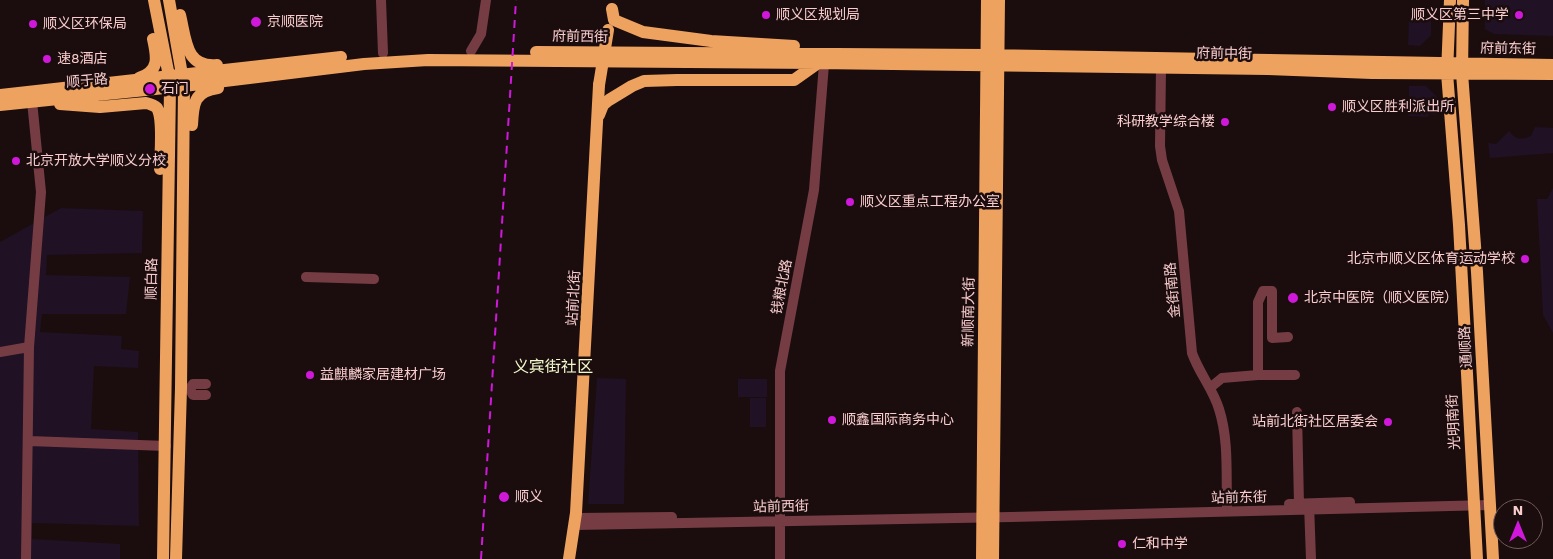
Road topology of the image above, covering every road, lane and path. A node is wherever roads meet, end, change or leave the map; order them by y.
1 (146, 0) edge
2 (154, 0) edge
3 (169, 0) edge
4 (177, 0) edge
5 (380, 0) edge
6 (486, 0) edge
7 (987, 0) edge
8 (999, 0) edge
9 (1450, 0) edge
10 (1464, 0) edge
11 (613, 5) edge
12 (471, 51) junction
13 (383, 54) junction
14 (820, 60) junction
15 (992, 60) junction
16 (1553, 65) edge
17 (1161, 68) junction
18 (1448, 68) junction
19 (1462, 68) junction
20 (275, 70) junction
21 (1553, 74) edge
22 (176, 81) junction
23 (120, 82) junction
24 (0, 94) edge
25 (35, 101) junction
26 (0, 105) edge
27 (597, 120) junction
28 (183, 214) junction
29 (168, 240) junction
30 (306, 276) dead end
31 (374, 279) dead end
32 (1288, 337) dead end
33 (30, 347) junction
34 (0, 352) edge
35 (1258, 375) junction
36 (1295, 376) dead end
37 (206, 384) dead end
38 (1211, 387) junction
39 (185, 389) junction
40 (206, 395) dead end
41 (1297, 412) dead end
42 (29, 441) junction
43 (166, 446) junction
44 (1473, 502) junction
45 (1490, 502) junction
46 (1227, 506) junction
47 (1306, 506) junction
48 (988, 515) junction
49 (780, 518) junction
50 (576, 519) junction
51 (26, 559) edge
52 (163, 559) edge
53 (176, 559) edge
54 (569, 559) edge
55 (780, 559) edge
56 (982, 559) edge
57 (993, 559) edge
58 (1311, 559) edge
59 (1477, 559) edge
60 (1493, 559) edge

1 - 23 main road
2 - 22 main road, 顺白路
3 - 22 main road, 顺白路
4 - 20 main road
5 - 13 street
6 - 12 street
7 - 15 main road
8 - 15 main road
9 - 18 main road
10 - 19 main road, 通顺路
11 - 14 main road
11 - 27 main road, 站前北街, bridge
12 - 13 main road, 府前西街
12 - 14 main road, 府前西街
13 - 20 main road, 府前西街
14 - 15 main road, 府前西街
14 - 20 main road, 府前西街
14 - 27 main road
14 - 49 street, 钱粮北路
15 - 17 main road, 府前中街
15 - 18 main road, 府前中街
15 - 48 main road, 新顺南大街
16 - 19 main road, 府前东街
17 - 18 main road, 府前中街
17 - 38 street, 金街南路
18 - 19 main road, 府前中街
18 - 44 main road, 光明南街
19 - 21 main road, 府前东街
19 - 45 main road, 通顺路
20 - 22 main road, 府前西街
20 - 28 main road
22 - 23 main road, 顺于路
22 - 25 main road, 顺于路
22 - 28 main road, 顺白路
22 - 29 main road, 顺白路
23 - 24 main road, 顺于路
25 - 26 main road, 顺于路
25 - 29 main road
25 - 33 street
27 - 50 main road, 站前北街
28 - 39 main road, 顺白路
29 - 43 main road, 顺白路
30 - 31 street
32 - 35 street
33 - 34 street
33 - 42 street
35 - 36 street
35 - 38 street
37 - 39 street
38 - 46 street, 金街南路
39 - 40 street
39 - 53 main road, 顺白路
41 - 47 street
42 - 43 street
42 - 51 street
43 - 52 main road, 顺白路
44 - 45 street, 站前东街
44 - 47 street, 站前东街
44 - 59 main road, 光明南街
45 - 60 main road, 通顺路
46 - 47 street, 站前东街
46 - 48 street, 站前东街
47 - 48 street, 站前东街
47 - 58 street
48 - 49 street, 站前西街
48 - 56 main road, 新顺南大街
48 - 57 main road, 新顺南大街
49 - 50 street, 站前西街
49 - 55 street, 钱粮北路
50 - 54 main road, 站前北街

